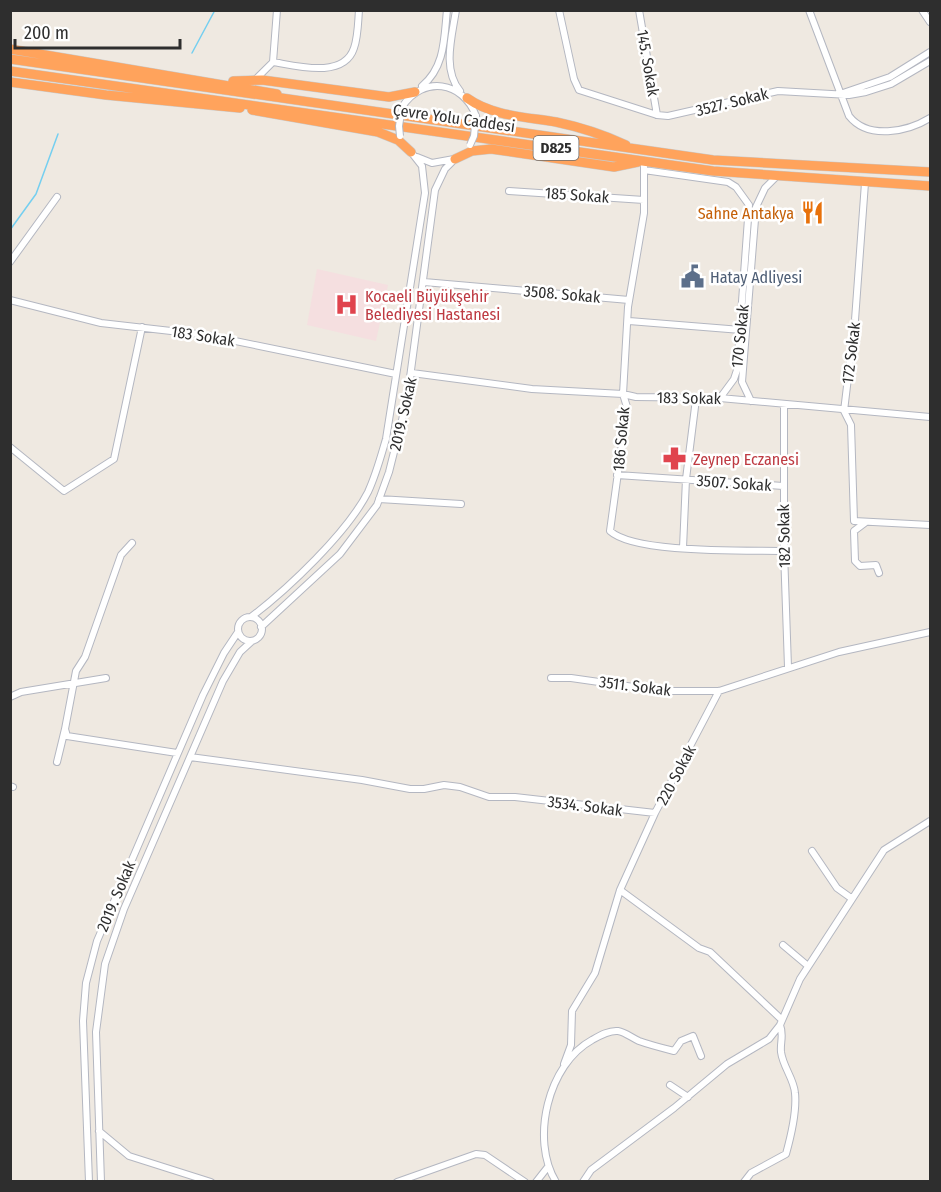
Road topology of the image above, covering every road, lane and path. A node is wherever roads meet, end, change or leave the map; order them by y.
1 (277, 10) edge
2 (359, 10) edge
3 (447, 10) edge
4 (456, 10) edge
5 (559, 10) edge
6 (639, 10) edge
7 (809, 10) edge
8 (922, 10) edge
9 (930, 22) edge
10 (10, 49) edge
11 (930, 52) edge
12 (10, 59) edge
13 (930, 61) edge
14 (273, 62) junction
15 (10, 70) edge
16 (254, 81) junction
17 (10, 82) edge
18 (215, 82) junction
19 (183, 90) junction
20 (415, 92) junction
21 (842, 93) junction
22 (467, 98) junction
23 (241, 108) junction
24 (392, 115) junction
25 (657, 115) junction
26 (335, 116) junction
27 (930, 118) edge
28 (637, 150) junction
29 (411, 153) junction
30 (455, 159) junction
31 (644, 166) junction
32 (930, 172) edge
33 (777, 176) junction
34 (865, 183) junction
35 (930, 186) edge
36 (509, 191) dead end
37 (57, 197) dead end
38 (644, 200) junction
39 (10, 262) edge
40 (424, 282) junction
41 (10, 300) edge
42 (629, 300) junction
43 (628, 321) junction
44 (141, 327) junction
45 (741, 330) junction
46 (412, 373) junction
47 (396, 374) junction
48 (623, 394) junction
49 (720, 398) junction
50 (696, 399) junction
51 (751, 401) junction
52 (784, 404) junction
53 (844, 411) junction
54 (930, 417) edge
55 (10, 447) edge
56 (618, 475) junction
57 (686, 479) junction
58 (783, 486) junction
59 (379, 499) junction
60 (461, 504) dead end
61 (867, 522) junction
62 (930, 525) edge
63 (132, 543) dead end
64 (683, 548) junction
65 (784, 551) junction
66 (879, 573) dead end
67 (251, 617) junction
68 (261, 627) junction
69 (238, 632) junction
70 (930, 632) edge
71 (252, 641) junction
72 (788, 667) junction
73 (106, 678) dead end
74 (551, 678) dead end
75 (74, 684) junction
76 (719, 691) junction
77 (10, 697) edge
78 (65, 729) junction
79 (177, 753) junction
80 (190, 757) junction
81 (57, 762) dead end
82 (655, 813) junction
83 (930, 821) edge
84 (812, 851) dead end
85 (620, 890) junction
86 (851, 898) junction
87 (783, 945) dead end
88 (808, 966) junction
89 (781, 1022) junction
90 (701, 1056) dead end
91 (564, 1064) junction
92 (670, 1085) dead end
93 (688, 1097) junction
94 (99, 1131) junction
95 (547, 1168) junction
96 (410, 1180) edge
97 (89, 1182) edge
98 (101, 1182) edge
99 (211, 1182) edge
100 (397, 1182) edge
101 (525, 1182) edge
102 (536, 1182) edge
103 (556, 1182) edge
104 (583, 1182) edge
105 (744, 1182) edge

1 - 14 street
2 - 14 street
3 - 20 street
4 - 22 street
5 - 25 street
6 - 25 street, 145. Sokak
7 - 21 street
8 - 9 street
10 - 18 highway
11 - 21 street, 3527. Sokak
12 - 19 highway, Çevre Yolu Caddesi / D825
13 - 21 street, 3527. Sokak
14 - 16 street
15 - 19 highway, Çevre Yolu Caddesi / D825
16 - 18 highway
16 - 20 highway
17 - 23 highway
18 - 24 highway
19 - 24 highway, Çevre Yolu Caddesi / D825
19 - 26 highway, Çevre Yolu Caddesi / D825
20 - 22 street
20 - 29 street, bridge
21 - 25 street, 3527. Sokak
21 - 27 street
22 - 28 highway
22 - 30 street, bridge
23 - 26 highway
23 - 29 highway
24 - 28 highway, Çevre Yolu Caddesi / D825
26 - 31 highway, Çevre Yolu Caddesi / D825
28 - 32 highway, Çevre Yolu Caddesi / D825
29 - 30 street
29 - 47 street, 2019. Sokak
30 - 31 highway
30 - 40 street, 2019. Sokak
31 - 33 highway, Çevre Yolu Caddesi / D825
31 - 38 street, 186 Sokak
31 - 45 street, 170 Sokak
33 - 34 highway, Çevre Yolu Caddesi / D825
33 - 51 street, 170 Sokak
34 - 35 highway, Çevre Yolu Caddesi / D825
34 - 53 street, 172 Sokak
36 - 38 street, 185 Sokak
37 - 39 street
38 - 42 street, 186 Sokak
40 - 42 street, 3508. Sokak
40 - 46 street, 2019. Sokak
41 - 44 street, 183 Sokak
42 - 43 street, 186 Sokak
43 - 45 street
43 - 48 street, 186 Sokak
44 - 47 street, 183 Sokak
44 - 55 street
45 - 49 street, 170 Sokak
46 - 48 street, 183 Sokak
46 - 59 street, 2019. Sokak
47 - 67 street, 2019. Sokak
48 - 50 street, 183 Sokak
48 - 56 street, 186 Sokak
49 - 50 street, 183 Sokak
49 - 51 street, 183 Sokak
50 - 57 street
51 - 52 street, 183 Sokak
52 - 53 street, 183 Sokak
52 - 58 street, 182 Sokak
53 - 54 street, 183 Sokak
53 - 61 street, 172 Sokak
56 - 57 street, 3507. Sokak
56 - 64 street, 186 Sokak
57 - 58 street, 3507. Sokak
57 - 64 street
58 - 65 street, 182 Sokak
59 - 60 street
59 - 68 street, 2019. Sokak
61 - 62 street
61 - 66 street
63 - 75 street
64 - 65 street, 186 Sokak
65 - 72 street, 182 Sokak
67 - 68 street
67 - 69 street, 2019. Sokak
68 - 71 street, 2019. Sokak
69 - 71 street
69 - 79 street, 2019. Sokak
70 - 72 street
71 - 80 street, 2019. Sokak
72 - 76 street
73 - 75 street
74 - 76 street, 3511. Sokak
75 - 77 street
75 - 78 street
76 - 82 street, 220 Sokak
78 - 79 street
78 - 81 street
79 - 97 street, 2019. Sokak
80 - 82 street, 3534. Sokak
80 - 94 street, 2019. Sokak
82 - 85 street, 220 Sokak
83 - 86 street
84 - 86 street
85 - 89 street
85 - 91 street, 220 Sokak
86 - 88 street
87 - 88 street
88 - 89 street
89 - 93 street
89 - 105 street
90 - 91 street
91 - 95 street
92 - 93 street
93 - 104 street
94 - 98 street, 2019. Sokak
94 - 99 street
95 - 102 street
95 - 103 street
96 - 100 street
96 - 101 street

